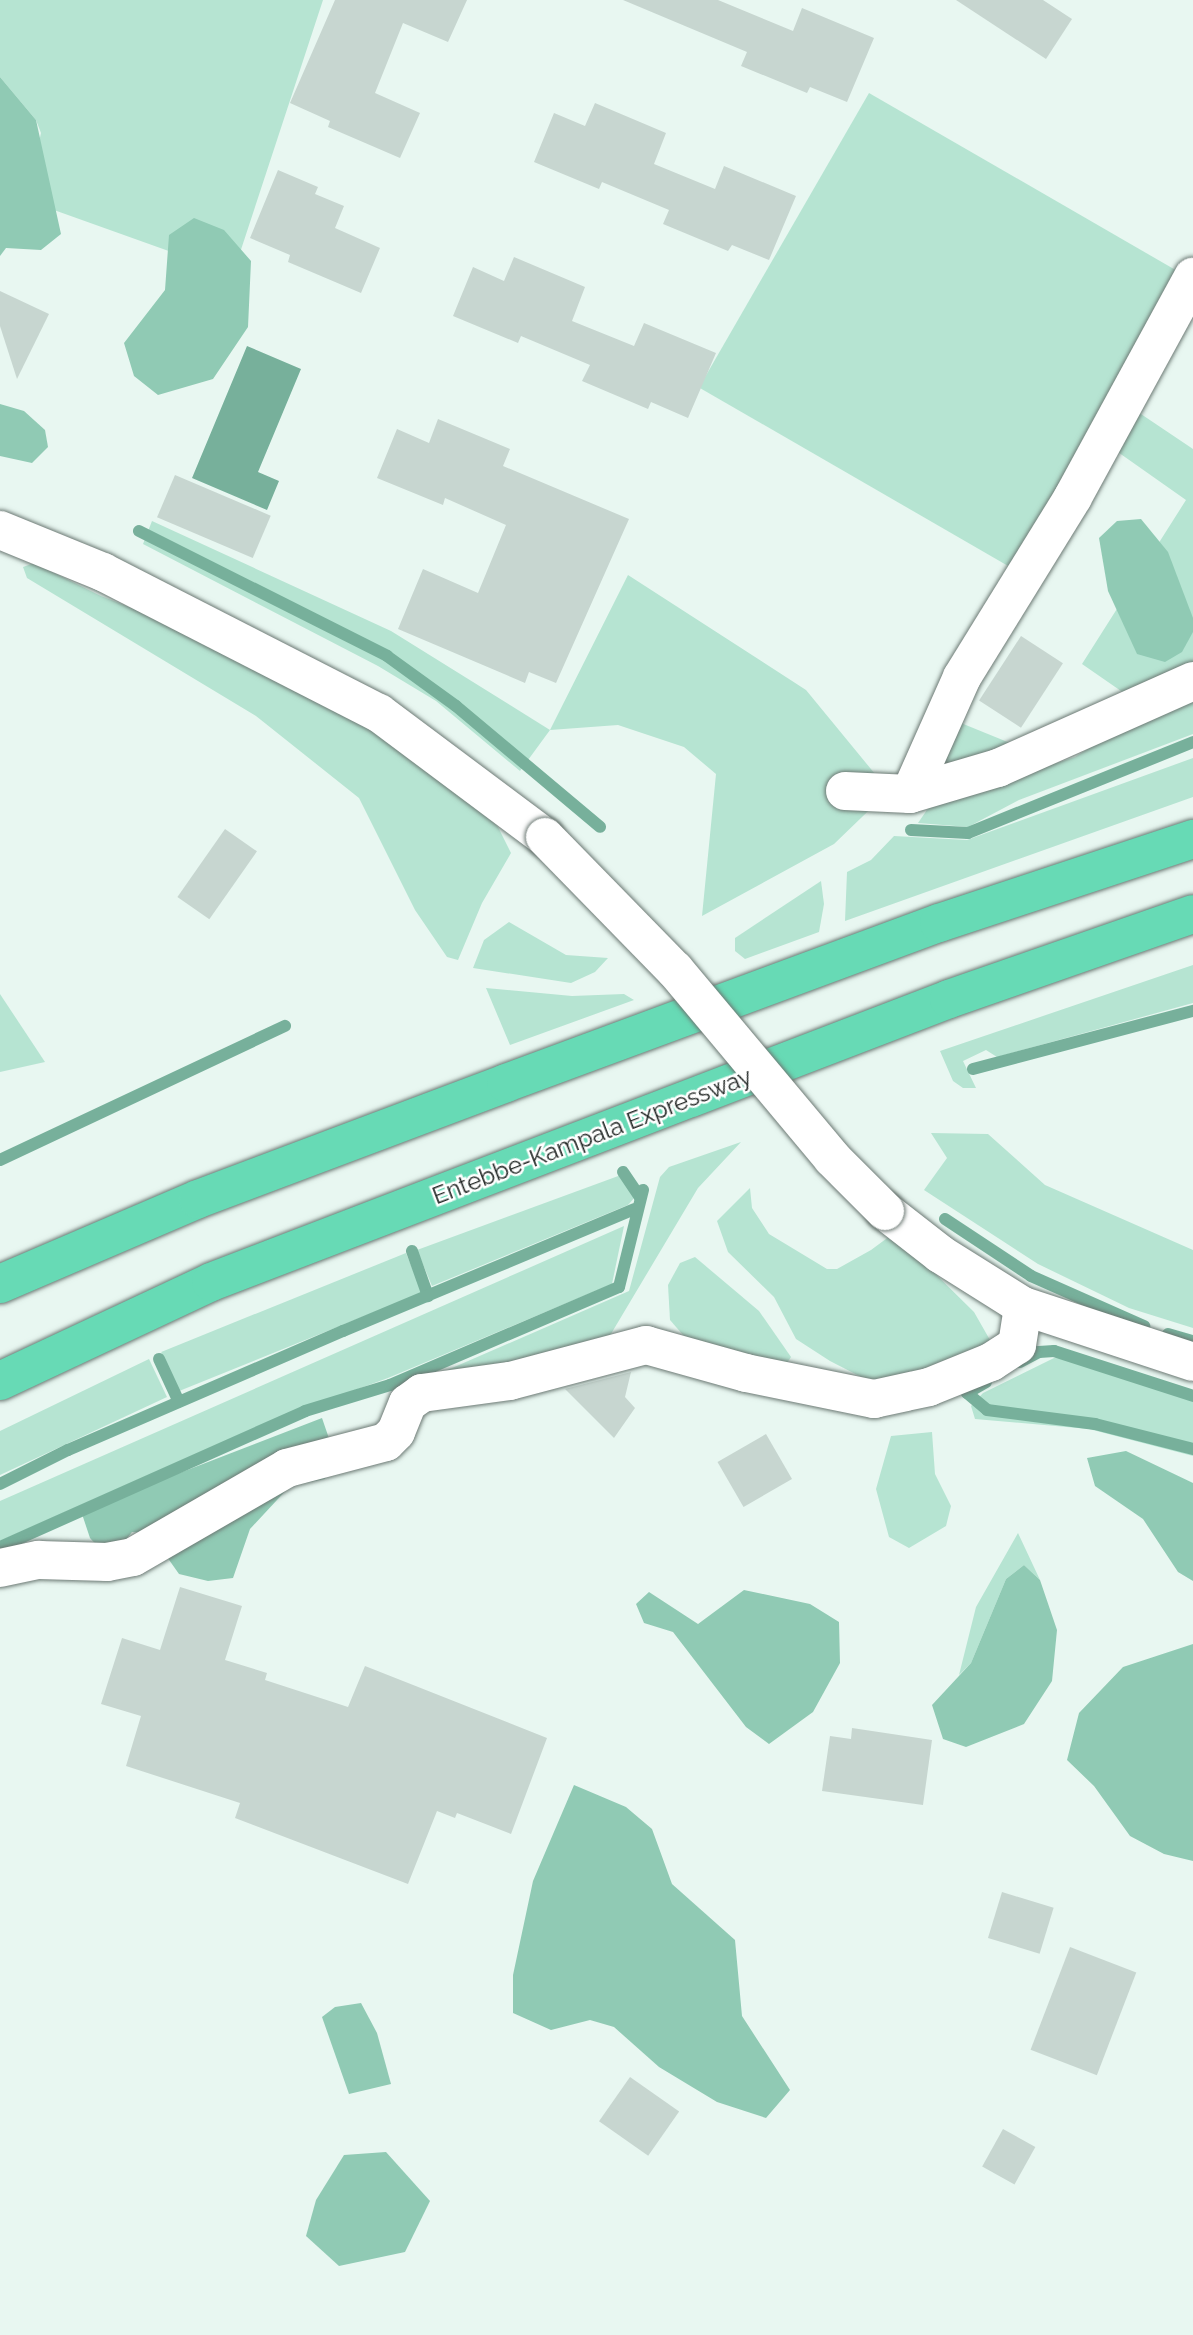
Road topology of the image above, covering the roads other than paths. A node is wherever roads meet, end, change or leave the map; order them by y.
1 (1193, 277) edge
2 (0, 530) edge
3 (1193, 681) edge
4 (845, 791) dead end
5 (910, 794) junction
6 (1193, 839) edge
7 (1193, 914) edge
8 (0, 1284) edge
9 (1023, 1306) junction
10 (1193, 1362) edge
11 (0, 1381) edge
12 (0, 1568) edge

1 - 5 street
2 - 9 street, bridge
3 - 5 street
4 - 5 street
6 - 8 highway
7 - 11 highway, Entebbe-Kampala Expressway
9 - 10 street
9 - 12 street

